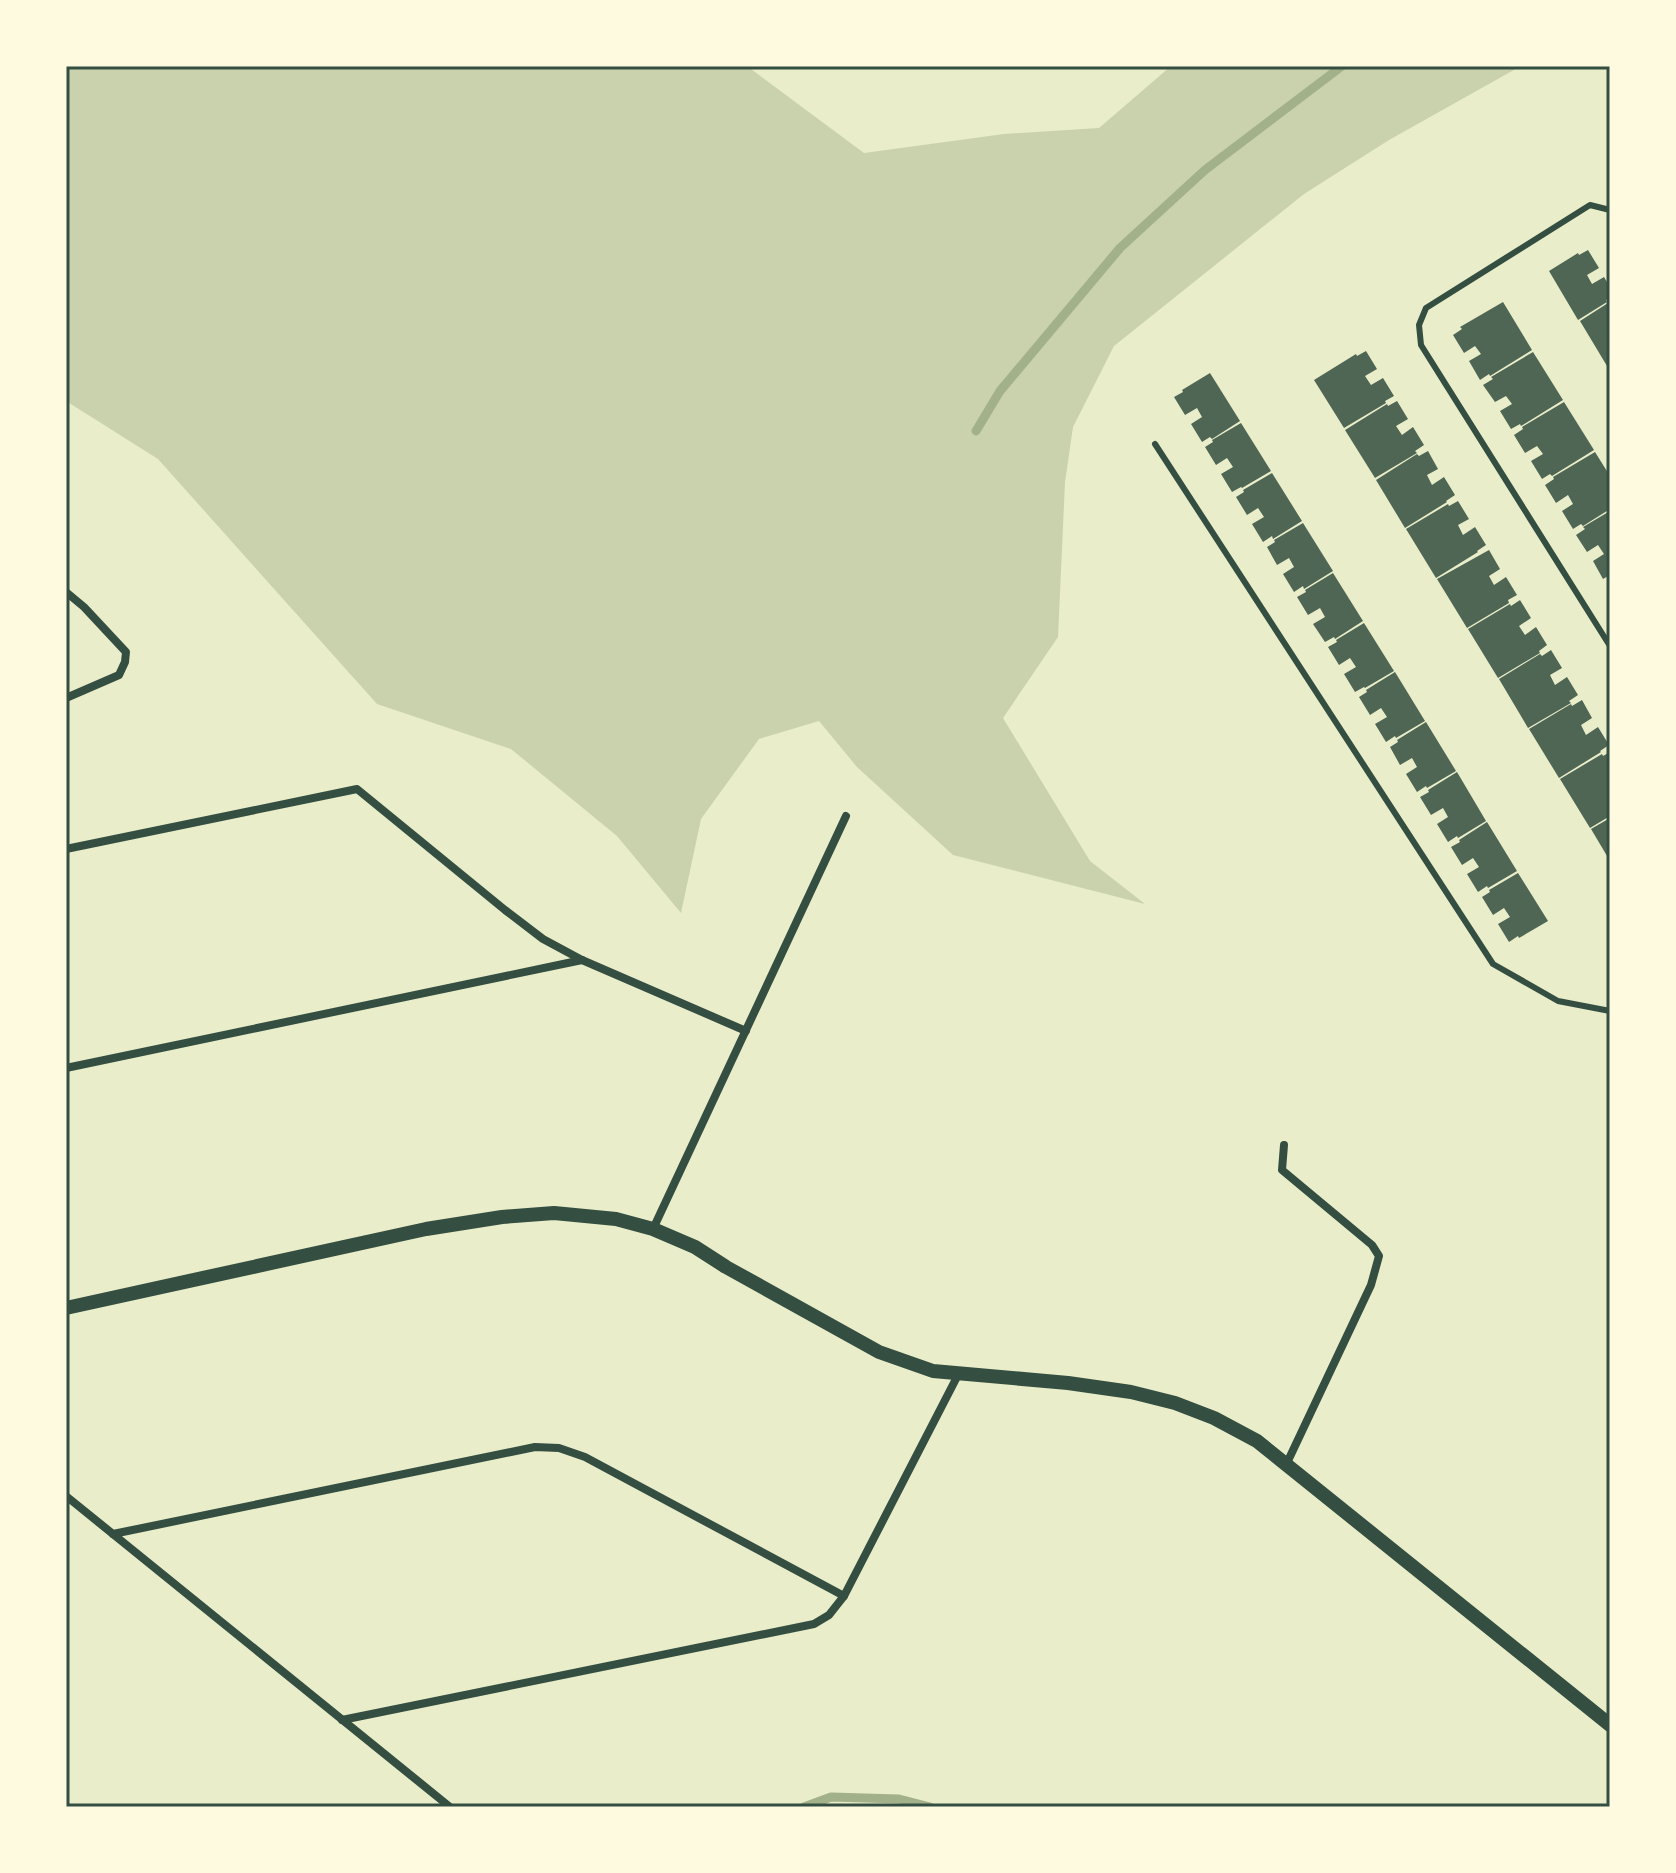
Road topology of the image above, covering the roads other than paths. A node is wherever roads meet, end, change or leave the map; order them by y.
1 (1610, 210) edge
2 (1155, 444) dead end
3 (66, 592) edge
4 (1610, 646) edge
5 (66, 698) edge
6 (846, 816) dead end
7 (66, 849) edge
8 (582, 960) junction
9 (1610, 1011) edge
10 (746, 1031) junction
11 (66, 1068) edge
12 (1284, 1145) dead end
13 (653, 1229) junction
14 (66, 1308) edge
15 (959, 1373) junction
16 (1286, 1465) junction
17 (66, 1496) edge
18 (113, 1534) junction
19 (844, 1596) junction
20 (342, 1720) junction
21 (1610, 1725) edge
22 (450, 1807) edge

1 - 4 lane
2 - 9 lane
3 - 5 street
6 - 10 street
7 - 8 street
8 - 10 street
8 - 11 street
10 - 13 street
12 - 16 street
13 - 14 street
13 - 15 street
15 - 16 street
15 - 19 street
16 - 21 street
17 - 18 street
18 - 19 street
18 - 20 street
19 - 20 street
20 - 22 street

